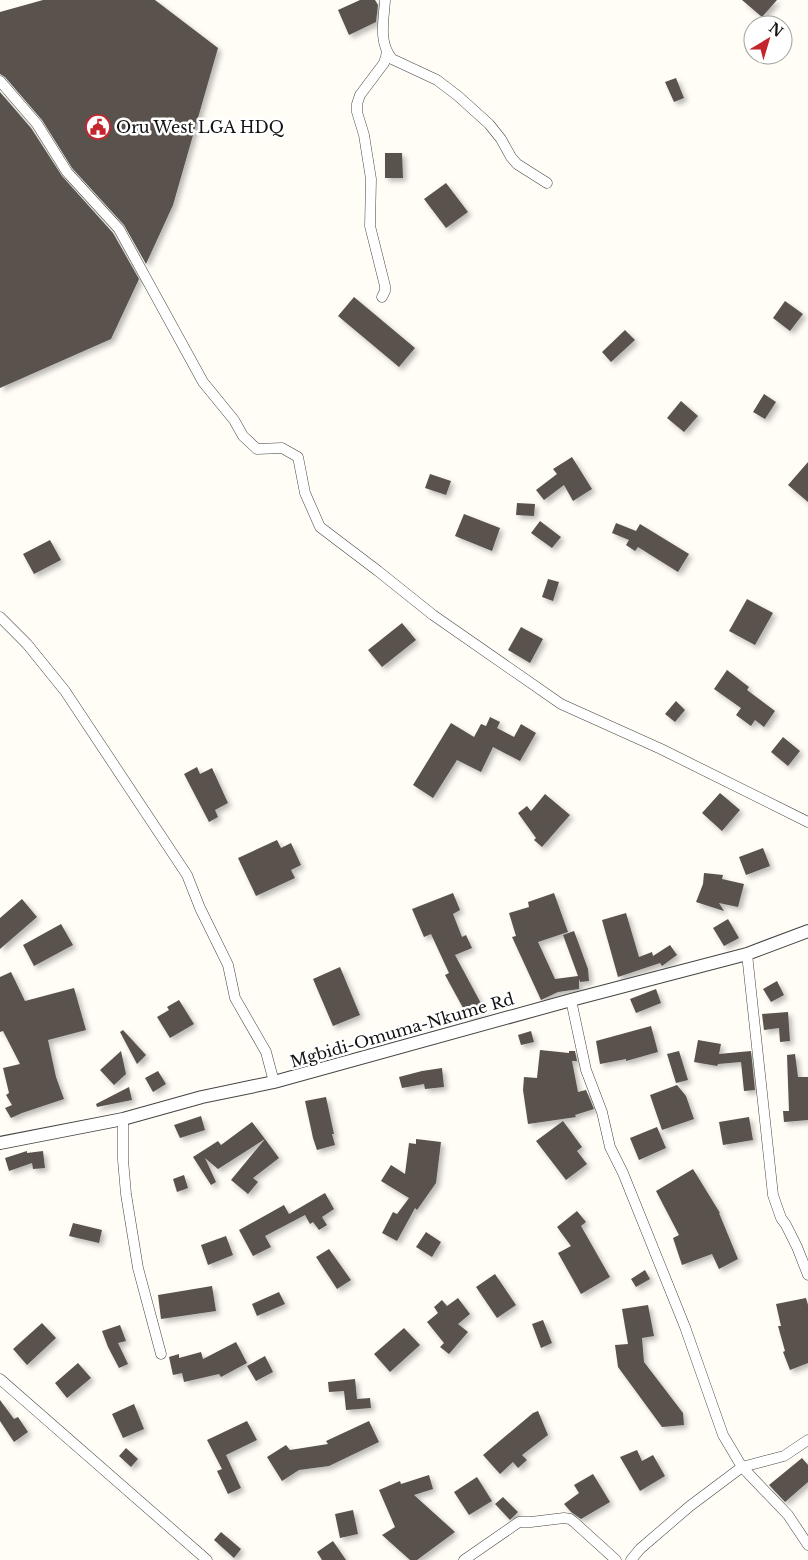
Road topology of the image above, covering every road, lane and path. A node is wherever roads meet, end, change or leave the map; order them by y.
1 (385, 0) edge
2 (386, 53) junction
3 (0, 81) edge
4 (546, 183) dead end
5 (382, 297) dead end
6 (0, 617) edge
7 (808, 822) edge
8 (808, 931) edge
9 (747, 954) junction
10 (571, 1000) junction
11 (274, 1082) junction
12 (122, 1119) junction
13 (0, 1143) edge
14 (808, 1275) edge
15 (161, 1354) dead end
16 (0, 1379) edge
17 (808, 1440) edge
18 (742, 1467) junction
19 (808, 1545) edge
20 (208, 1560) edge
21 (464, 1560) edge
22 (616, 1560) edge
23 (631, 1560) edge

1 - 2 street
2 - 4 street
2 - 5 street
3 - 7 street
6 - 11 street
8 - 9 street, Mgbidi-Omuma-Nkume Rd
9 - 10 street, Mgbidi-Omuma-Nkume Rd
9 - 14 street
10 - 11 street, Mgbidi-Omuma-Nkume Rd
10 - 18 street
11 - 12 street, Mgbidi-Omuma-Nkume Rd
12 - 13 street, Mgbidi-Omuma-Nkume Rd
12 - 15 street
16 - 20 street
17 - 18 street
18 - 19 street
18 - 23 street
21 - 22 street

